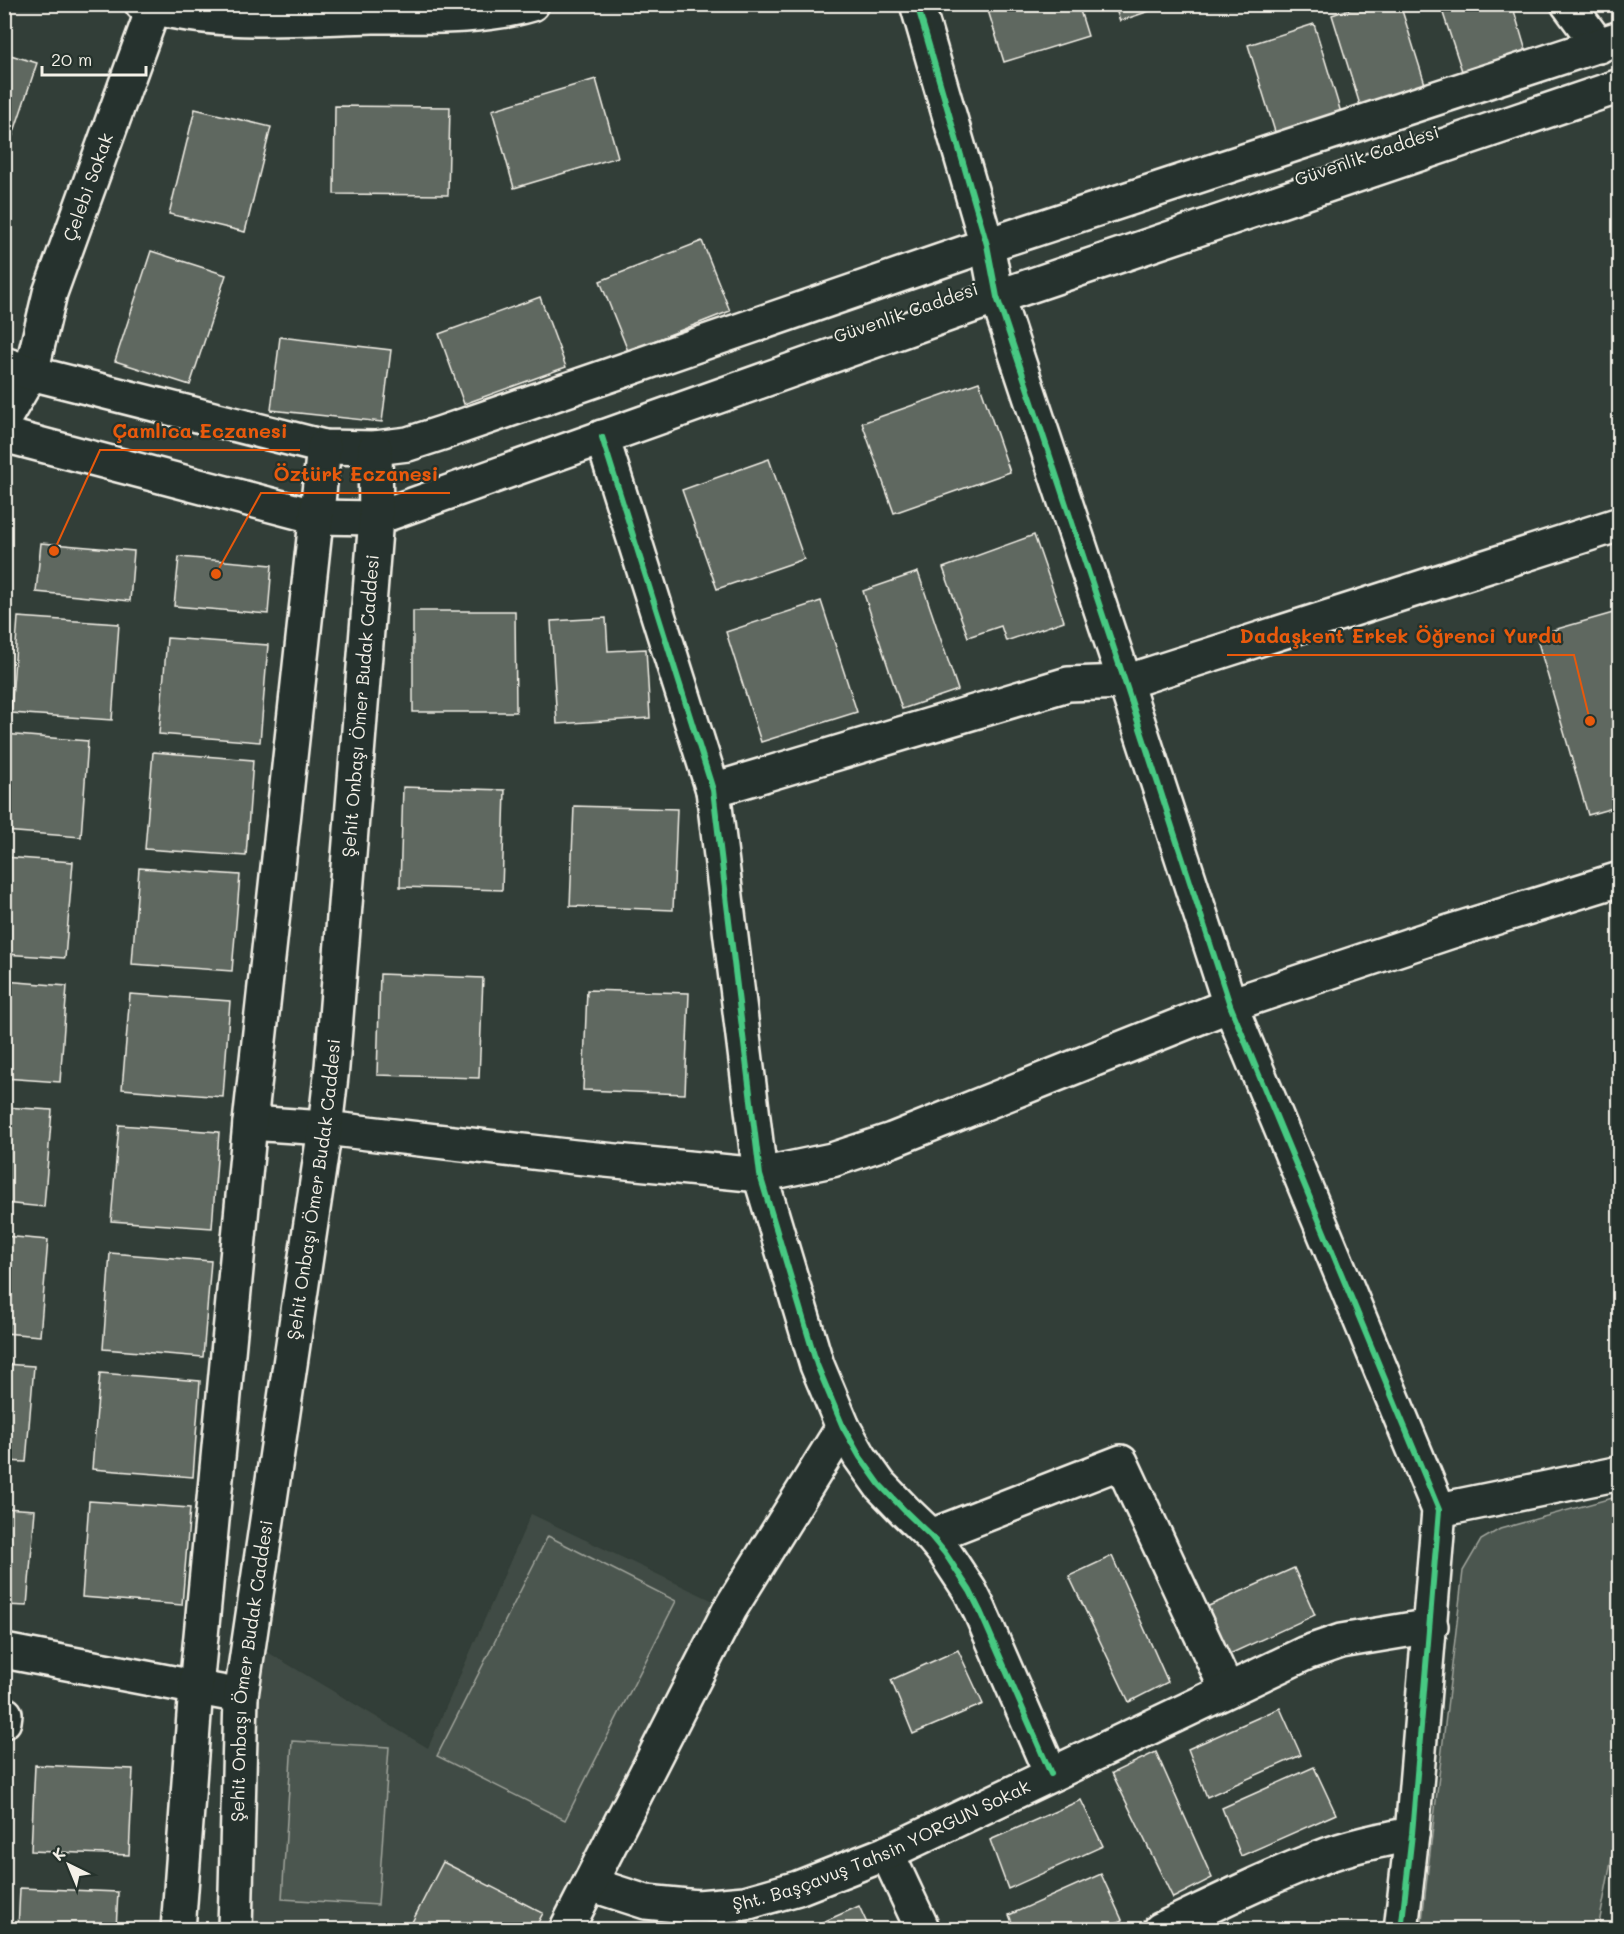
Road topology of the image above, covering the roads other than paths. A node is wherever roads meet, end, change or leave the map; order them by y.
1 (917, 4) edge
2 (1568, 4) edge
3 (529, 5) edge
4 (150, 6) edge
5 (1609, 42) edge
6 (1620, 86) edge
7 (987, 245) junction
8 (997, 297) junction
9 (18, 368) edge
10 (4, 419) edge
11 (4, 435) edge
12 (602, 437) junction
13 (324, 447) junction
14 (375, 448) junction
15 (317, 517) junction
16 (376, 518) junction
17 (1620, 524) edge
18 (1125, 682) junction
19 (713, 790) junction
20 (1620, 879) edge
21 (1230, 1005) junction
22 (250, 1123) junction
23 (325, 1128) junction
24 (760, 1175) junction
25 (843, 1427) junction
26 (1620, 1473) edge
27 (1439, 1510) junction
28 (931, 1536) junction
29 (1431, 1626) junction
30 (4, 1651) edge
31 (196, 1688) junction
32 (1227, 1690) junction
33 (241, 1696) junction
34 (5, 1714) edge
35 (4, 1721) edge
36 (1050, 1774) junction
37 (1412, 1834) junction
38 (887, 1852) junction
39 (590, 1884) junction
40 (178, 1929) edge
41 (235, 1929) edge
42 (566, 1929) edge
43 (922, 1929) edge
44 (1160, 1929) edge
45 (1401, 1929) edge

1 - 7 street
2 - 5 street
3 - 4 street
4 - 9 street, Çelebi Sokak
5 - 7 street, Güvenlik Caddesi
6 - 8 street, Güvenlik Caddesi
7 - 8 street
7 - 14 street, Güvenlik Caddesi
8 - 12 street, Güvenlik Caddesi
8 - 18 street
9 - 10 street, Çelebi Sokak
9 - 13 street, Güvenlik Caddesi
11 - 15 street, Güvenlik Caddesi
12 - 16 street, Güvenlik Caddesi
12 - 19 street
13 - 14 street, Güvenlik Caddesi
13 - 15 street
14 - 16 street, Şehit Onbaşı Ömer Budak Caddesi
15 - 16 street, Güvenlik Caddesi
15 - 22 street
16 - 23 street, Şehit Onbaşı Ömer Budak Caddesi
17 - 18 street
18 - 19 street
18 - 21 street
19 - 24 street
20 - 21 street
21 - 24 street
21 - 27 street
22 - 23 street
22 - 31 street
23 - 24 street
23 - 33 street, Şehit Onbaşı Ömer Budak Caddesi
24 - 25 street
25 - 28 street
25 - 39 street
26 - 27 street
27 - 29 street
28 - 32 street
28 - 36 street
29 - 32 street, Şht. Başçavuş Tahsin YORGUN Sokak
29 - 37 street
30 - 31 street
31 - 33 street
31 - 40 street
32 - 36 street, Şht. Başçavuş Tahsin YORGUN Sokak
33 - 41 street, Şehit Onbaşı Ömer Budak Caddesi
34 - 35 street
36 - 38 street, Şht. Başçavuş Tahsin YORGUN Sokak
37 - 44 street
37 - 45 street
38 - 39 street, Şht. Başçavuş Tahsin YORGUN Sokak
38 - 43 street
39 - 42 street

